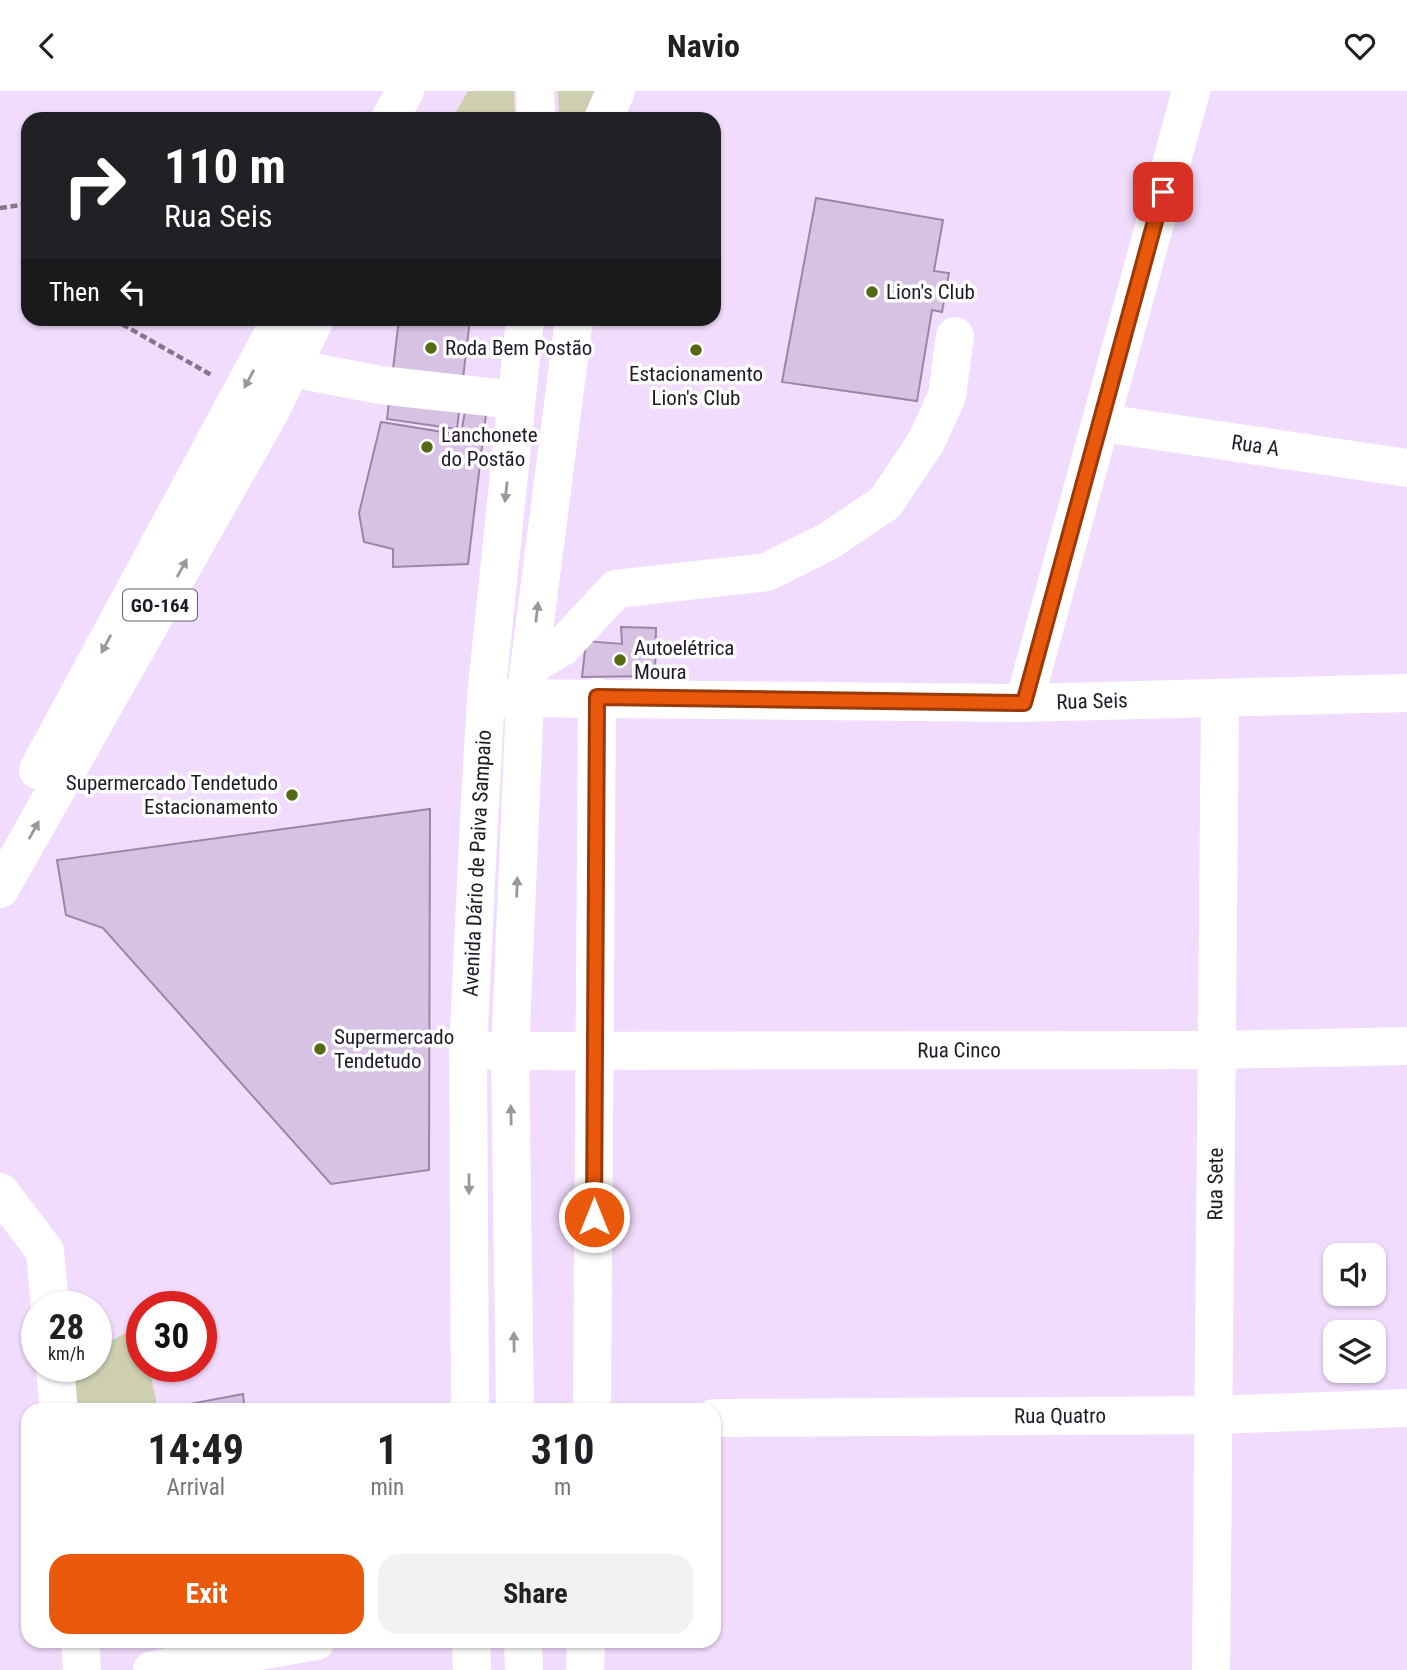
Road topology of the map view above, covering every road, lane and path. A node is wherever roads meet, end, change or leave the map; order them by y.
1 (405, 91) edge
2 (429, 91) edge
3 (535, 91) edge
4 (616, 91) edge
5 (1191, 91) edge
6 (394, 112) edge
7 (418, 112) edge
8 (536, 112) edge
9 (606, 112) edge
10 (21, 205) edge
11 (0, 208) edge
12 (126, 326) edge
13 (277, 326) edge
14 (312, 326) edge
15 (524, 326) edge
16 (573, 326) edge
17 (955, 336) dead end
18 (291, 368) junction
19 (242, 393) junction
20 (516, 400) junction
21 (1103, 423) junction
22 (1407, 468) edge
23 (528, 683) junction
24 (1407, 693) edge
25 (486, 697) junction
26 (597, 697) junction
27 (1220, 699) junction
28 (1024, 703) junction
29 (0, 839) edge
30 (0, 889) edge
31 (1407, 1046) edge
32 (468, 1050) junction
33 (1217, 1051) junction
34 (510, 1052) junction
35 (595, 1052) junction
36 (0, 1192) edge
37 (49, 1291) edge
38 (56, 1382) edge
39 (58, 1403) edge
40 (470, 1403) edge
41 (515, 1403) edge
42 (593, 1403) edge
43 (1407, 1408) edge
44 (1213, 1415) junction
45 (721, 1418) edge
46 (80, 1648) edge
47 (276, 1648) edge
48 (471, 1648) edge
49 (523, 1648) edge
50 (586, 1648) edge
51 (82, 1670) edge
52 (152, 1670) edge
53 (472, 1670) edge
54 (524, 1670) edge
55 (585, 1670) edge
56 (1211, 1670) edge

1 - 6 street
2 - 7 street
3 - 8 street
4 - 9 street
5 - 21 street
10 - 11 path
12 - 19 path
13 -> 19 street, GO-164
14 - 18 street, GO-164
15 - 20 street, Avenida Dário de Paiva Sampaio
23 -> 16 street
17 - 23 street
18 - 20 street
30 -> 18 street, GO-164
19 -> 29 street, GO-164
20 -> 25 street, Avenida Dário de Paiva Sampaio
21 - 22 street, Rua A
21 - 28 street
23 - 25 street, Rua Seis
23 - 26 street, Rua Seis
34 -> 23 street
24 - 27 street, Rua Seis
25 - 32 street, Avenida Dário de Paiva Sampaio
26 - 28 street, Rua Seis
26 - 35 street
27 - 28 street, Rua Seis
27 - 33 street, Rua Sete
31 - 33 street, Rua Cinco
32 - 34 street, Rua Cinco
32 -> 40 street, Avenida Dário de Paiva Sampaio
33 - 35 street, Rua Cinco
33 - 44 street, Rua Sete
34 - 35 street, Rua Cinco
41 -> 34 street
35 - 42 street
36 - 37 street
38 - 39 street
43 - 44 street, Rua Quatro
44 - 45 street, Rua Quatro
44 - 56 street, Rua Sete
46 - 51 street
47 - 52 street
48 - 53 street
49 - 54 street
50 - 55 street

